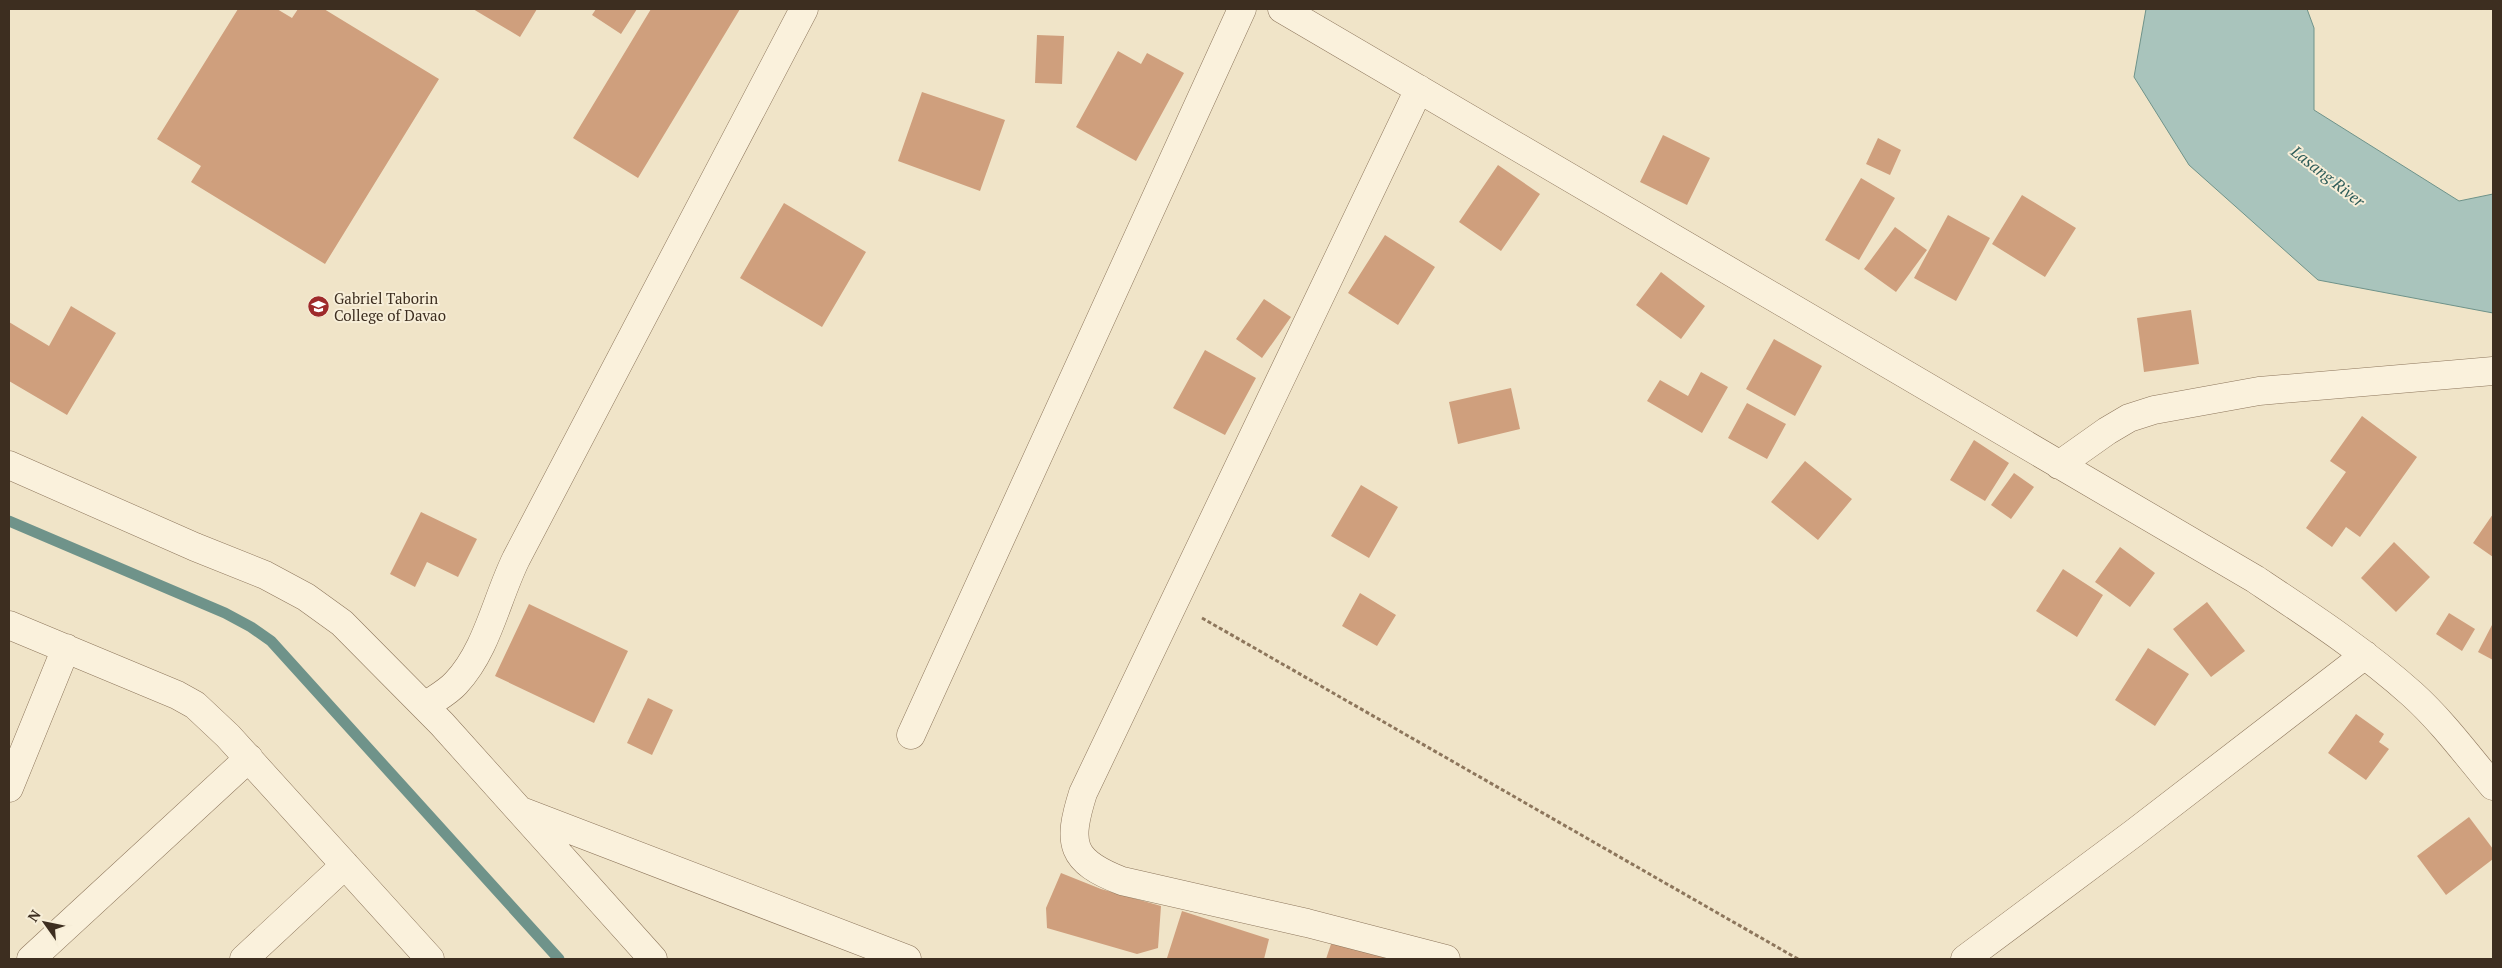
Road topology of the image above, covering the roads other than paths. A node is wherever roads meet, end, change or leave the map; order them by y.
1 (804, 9) edge
2 (1242, 9) edge
3 (1282, 9) edge
4 (1419, 89) junction
5 (2493, 371) edge
6 (9, 465) edge
7 (2059, 465) junction
8 (9, 625) edge
9 (66, 648) junction
10 (2365, 655) junction
11 (425, 706) junction
12 (911, 735) dead end
13 (248, 758) junction
14 (2493, 786) edge
15 (9, 788) edge
16 (518, 810) junction
17 (345, 865) junction
18 (31, 959) edge
19 (244, 959) edge
20 (430, 959) edge
21 (653, 959) edge
22 (907, 959) edge
23 (1446, 959) edge
24 (1964, 959) edge

1 - 11 street
2 - 12 street
3 - 4 street
4 - 7 street
4 - 23 street
5 - 7 street
6 - 11 street
7 - 10 street
8 - 9 street
9 - 13 street
9 - 15 street
10 - 14 street
10 - 24 street
11 - 16 street
13 - 17 street
13 - 18 street
16 - 21 street
16 - 22 street
17 - 19 street
17 - 20 street

